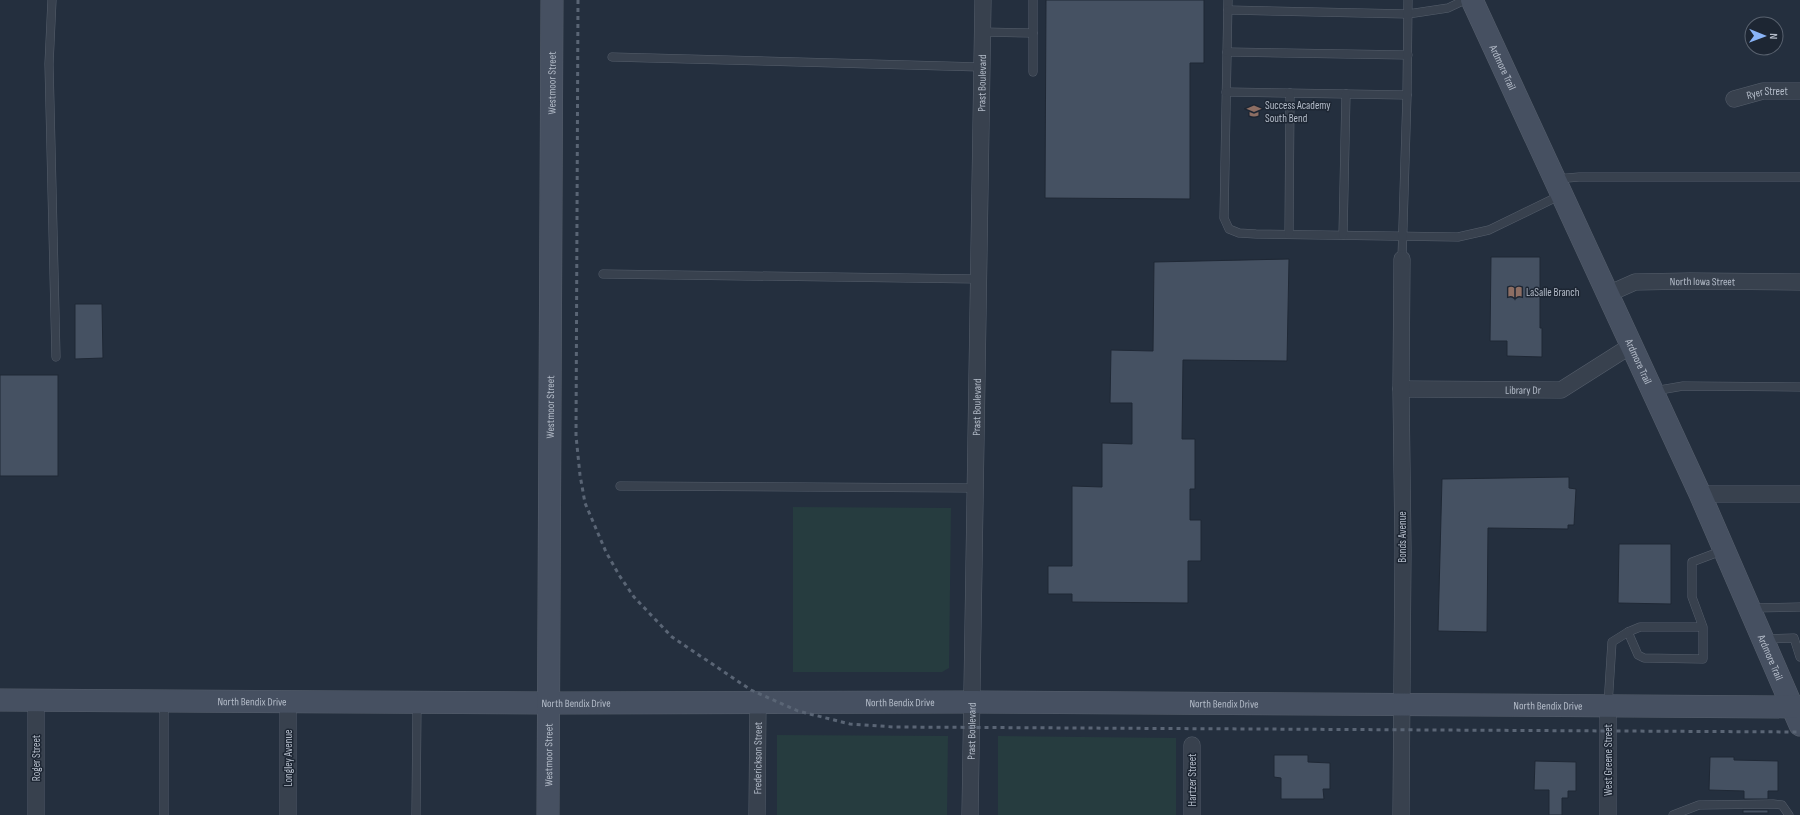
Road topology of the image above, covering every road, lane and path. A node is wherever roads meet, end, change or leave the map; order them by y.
1 (52, 0) edge
2 (552, 0) edge
3 (983, 0) edge
4 (1033, 0) edge
5 (1228, 0) edge
6 (1408, 0) edge
7 (1471, 0) edge
8 (1228, 10) junction
9 (1408, 14) junction
10 (982, 32) junction
11 (1033, 33) junction
12 (1227, 52) junction
13 (1408, 55) junction
14 (612, 57) dead end
15 (981, 67) junction
16 (1033, 72) dead end
17 (1800, 91) edge
18 (1226, 92) junction
19 (1290, 93) junction
20 (1346, 94) junction
21 (1407, 95) junction
22 (1734, 99) dead end
23 (1800, 177) edge
24 (1558, 187) junction
25 (1289, 234) junction
26 (1343, 235) junction
27 (1403, 236) junction
28 (1402, 259) joint
29 (604, 274) dead end
30 (978, 279) junction
31 (1800, 282) edge
32 (1608, 294) junction
33 (1632, 345) junction
34 (56, 357) dead end
35 (1800, 387) edge
36 (1401, 389) junction
37 (1654, 391) junction
38 (620, 486) dead end
39 (974, 488) junction
40 (1700, 494) junction
41 (1800, 494) edge
42 (1724, 550) junction
43 (1800, 607) edge
44 (1750, 608) junction
45 (1703, 627) junction
46 (1628, 632) junction
47 (1763, 639) junction
48 (1800, 657) edge
49 (0, 700) edge
50 (36, 700) junction
51 (164, 701) junction
52 (288, 702) junction
53 (758, 702) junction
54 (971, 702) junction
55 (417, 703) junction
56 (549, 703) junction
57 (1402, 704) junction
58 (1608, 705) junction
59 (1797, 713) edge
60 (1192, 745) dead end
61 (36, 815) edge
62 (164, 815) edge
63 (288, 815) edge
64 (416, 815) edge
65 (548, 815) edge
66 (758, 815) edge
67 (970, 815) edge
68 (1192, 815) edge
69 (1401, 815) edge
70 (1608, 815) edge
71 (1673, 815) edge
72 (1789, 815) edge

1 - 34 lane
2 - 56 street, Westmoor Street
3 - 10 street, Prast Boulevard
4 - 11 lane
5 - 8 lane
6 - 9 lane
7 - 9 lane
7 - 24 street, Ardmore Trail
8 - 9 lane
8 - 12 lane
9 - 13 lane
10 - 11 lane
10 - 15 street, Prast Boulevard
11 - 16 lane
12 - 13 lane
12 - 18 lane
13 - 21 lane
14 - 15 lane
15 - 30 street, Prast Boulevard
17 - 22 street, Ryer Street
18 - 19 lane
18 - 25 lane
19 - 20 lane
19 - 25 lane
20 - 21 lane
20 - 26 lane
21 - 27 lane
23 - 24 lane
24 - 27 lane
24 - 32 street, Ardmore Trail
25 - 26 lane
26 - 27 lane
27 - 28 lane
28 - 36 street, Bonds Avenue
29 - 30 lane
30 - 39 street, Prast Boulevard
31 - 32 street, North Iowa Street
32 - 33 street, Ardmore Trail
33 - 36 street, Library Dr
33 - 37 street, Ardmore Trail
35 - 37 lane
36 - 57 street, Bonds Avenue
37 - 40 street, Ardmore Trail
38 - 39 lane
39 - 54 street, Prast Boulevard
40 - 41 street
40 - 42 street, Ardmore Trail
42 - 44 street, Ardmore Trail
42 - 45 lane
43 - 44 lane
44 - 47 street, Ardmore Trail
45 - 46 lane
45 - 46 lane
46 - 58 lane
47 - 48 lane
47 - 59 street, Ardmore Trail
49 - 50 street, North Bendix Drive
50 - 51 street, North Bendix Drive
50 - 61 street, Roger Street
51 - 52 street, North Bendix Drive
51 - 62 lane
52 - 55 street, North Bendix Drive
52 - 63 street, Longley Avenue
53 - 54 street, North Bendix Drive
53 - 56 street, North Bendix Drive
53 - 66 street, Frederickson Street
54 - 57 street, North Bendix Drive
54 - 67 street, Prast Boulevard
55 - 56 street, North Bendix Drive
55 - 64 lane
56 - 65 street, Westmoor Street
57 - 58 street, North Bendix Drive
57 - 69 street, Bonds Avenue
58 - 59 street, North Bendix Drive
58 - 70 street, West Greene Street
60 - 68 street, Hartzer Street
71 - 72 lane

